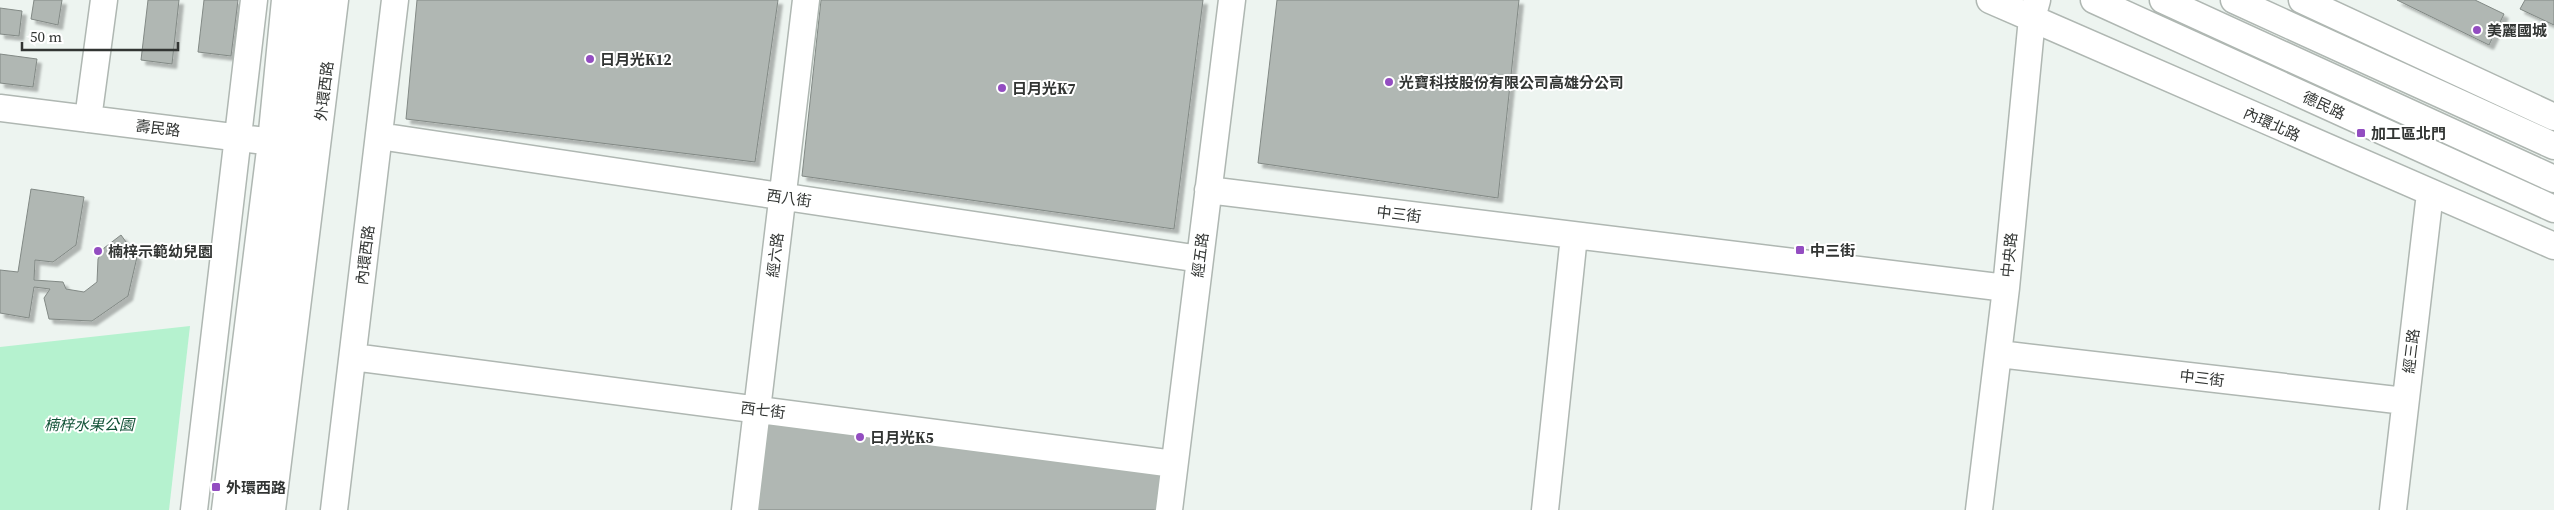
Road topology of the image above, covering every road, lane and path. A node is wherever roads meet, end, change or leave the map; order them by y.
1 (104, 0) edge
2 (254, 0) edge
3 (285, 0) edge
4 (309, 0) edge
5 (335, 0) edge
6 (395, 0) edge
7 (806, 0) edge
8 (1232, 0) edge
9 (1990, 0) edge
10 (2094, 0) edge
11 (2163, 0) edge
12 (2234, 0) edge
13 (2302, 0) edge
14 (2034, 9) edge
15 (0, 108) edge
16 (2554, 117) edge
17 (88, 119) junction
18 (379, 136) junction
19 (239, 138) junction
20 (2551, 138) edge
21 (294, 145) junction
22 (2544, 175) edge
23 (1208, 190) junction
24 (2430, 193) junction
25 (2524, 196) junction
26 (782, 197) junction
27 (2554, 209) edge
28 (2511, 227) junction
29 (1574, 236) junction
30 (2554, 246) edge
31 (1200, 259) junction
32 (2006, 288) junction
33 (1999, 354) junction
34 (353, 357) junction
35 (2406, 401) junction
36 (757, 410) junction
37 (1174, 464) junction
38 (194, 510) edge
39 (225, 510) edge
40 (248, 510) edge
41 (272, 510) edge
42 (334, 510) edge
43 (745, 510) edge
44 (1169, 510) edge
45 (1545, 510) edge
46 (1979, 510) edge
47 (2393, 510) edge

1 - 17 street
2 - 19 street
3 - 21 street, 外環西路
4 - 21 street, 外環西路
5 - 21 street, 外環西路
6 - 18 street, 內環西路
7 - 26 street, 經六路
8 - 23 street, 經五路
9 - 14 street, 內環北路
10 - 25 street, 德民路
11 - 22 street, 德民路
12 - 20 street
13 - 16 street
14 - 24 street, 內環北路
14 - 32 street, 中央路
15 - 17 street, 壽民路
17 - 19 street, 壽民路
18 - 26 street, 西八街
18 - 34 street, 內環西路
19 - 21 street, 壽民路
19 - 38 street
20 - 22 street
21 - 39 street, 外環西路
21 - 40 street, 外環西路
21 - 41 street, 外環西路
22 - 25 street
23 - 29 street, 中三街
23 - 31 street, 經五路
24 - 28 street, 內環北路
24 - 35 street, 經三路
25 - 27 street, 德民路
25 - 28 street
26 - 31 street, 西八街
26 - 36 street, 經六路
28 - 30 street, 內環北路
29 - 32 street, 中三街
29 - 45 street
31 - 37 street, 經五路
32 - 33 street, 中央路
33 - 35 street, 中三街
33 - 46 street, 中央路
34 - 36 street, 西七街
34 - 42 street, 內環西路
35 - 47 street, 經三路
36 - 37 street, 西七街
36 - 43 street, 經六路
37 - 44 street, 經五路

